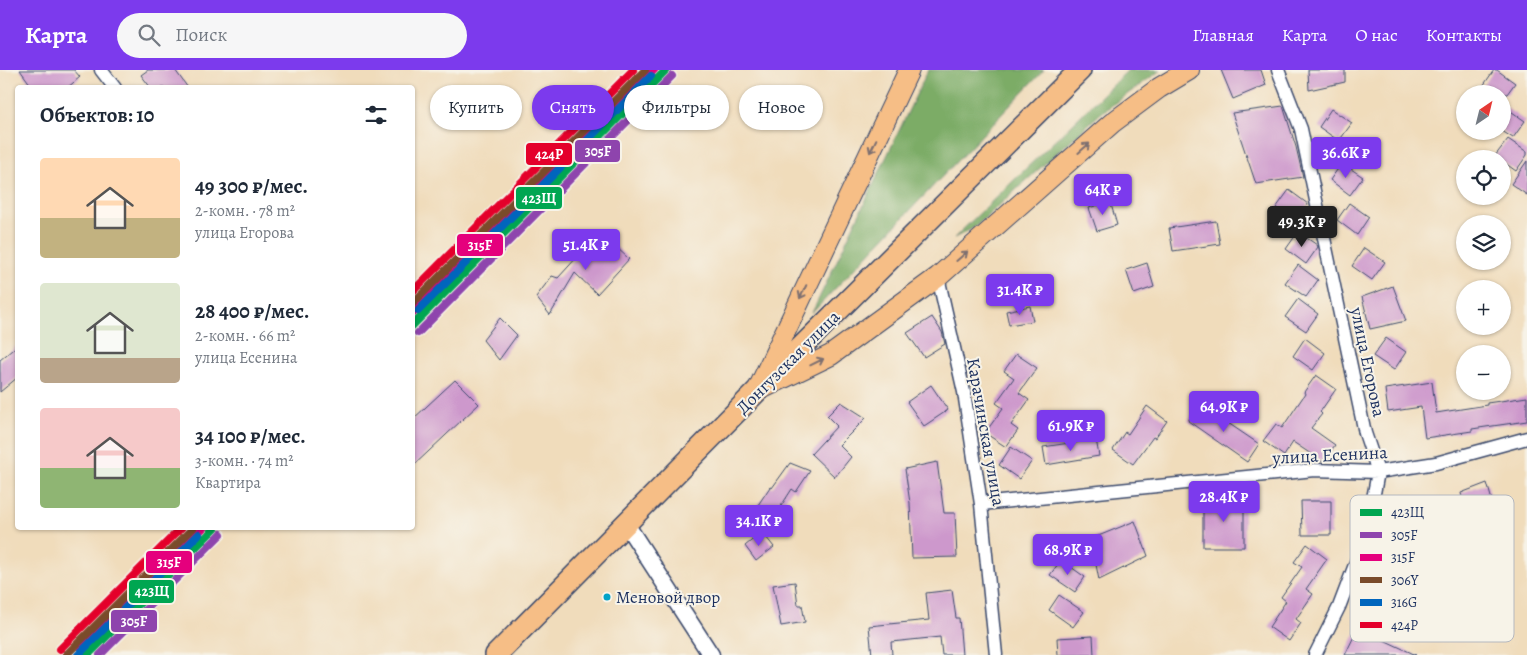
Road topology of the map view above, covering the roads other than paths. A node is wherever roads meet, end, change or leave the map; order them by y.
1 (101, 70) edge
2 (909, 70) edge
3 (1080, 70) edge
4 (1189, 70) edge
5 (1278, 70) edge
6 (113, 85) edge
7 (938, 277) junction
8 (757, 391) junction
9 (1527, 438) edge
10 (1378, 472) junction
11 (1374, 495) edge
12 (982, 504) junction
13 (626, 524) junction
14 (1350, 578) edge
15 (496, 655) edge
16 (711, 655) edge
17 (996, 655) edge
18 (1315, 655) edge

1 - 6 street
2 -> 8 main road
3 - 8 highway, Донгузская улица
7 -> 4 main road
5 - 10 street, улица Егорова
8 -> 7 main road
7 - 12 street, Карачинская улица
8 - 13 highway, Донгузская улица
9 - 10 street, улица Есенина
10 - 11 street, улица Егорова
10 - 12 street, улица Есенина
12 - 17 street, Карачинская улица
13 - 15 highway, Донгузская улица
13 - 16 street
14 - 18 street, улица Егорова

